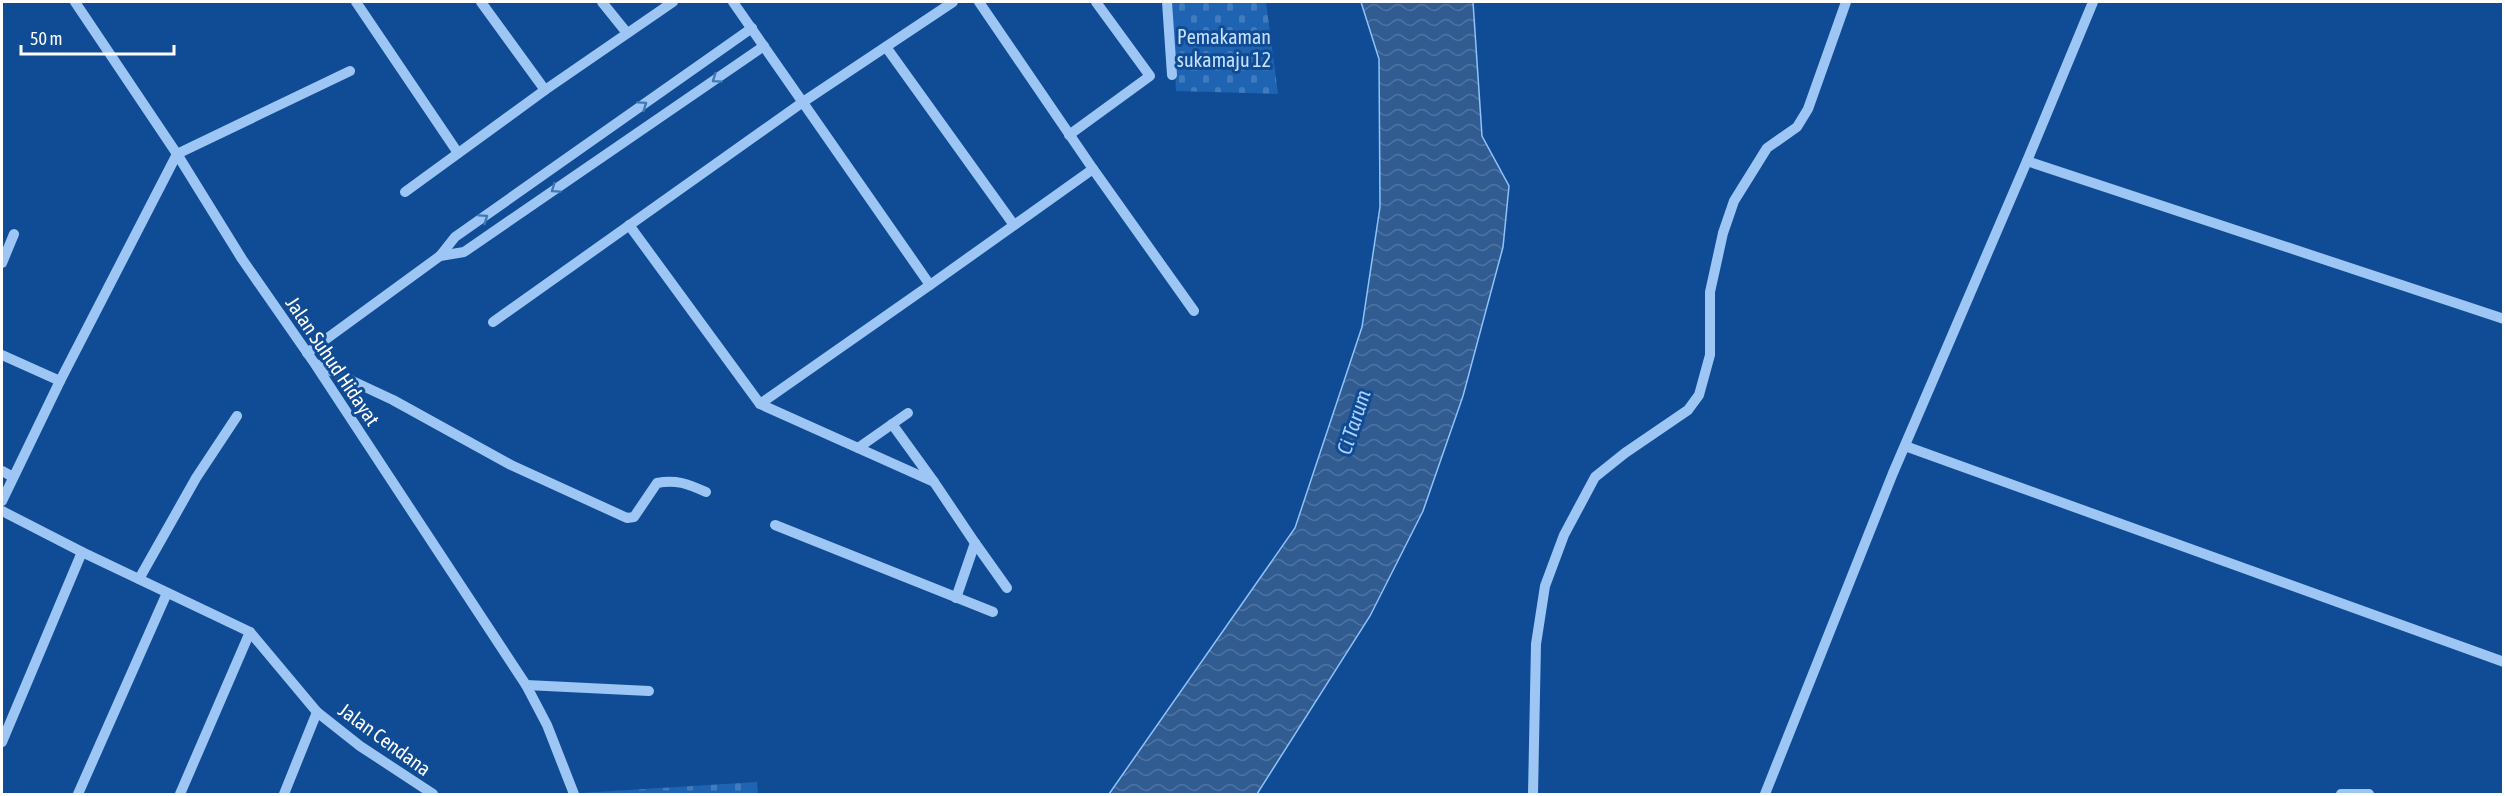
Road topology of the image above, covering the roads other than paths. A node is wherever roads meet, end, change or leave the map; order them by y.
1 (75, 2) edge
2 (356, 2) edge
3 (481, 2) edge
4 (602, 2) edge
5 (673, 2) edge
6 (733, 2) edge
7 (954, 2) edge
8 (979, 2) edge
9 (1096, 2) edge
10 (1167, 2) edge
11 (1846, 2) edge
12 (2093, 2) edge
13 (752, 28) junction
14 (627, 33) junction
15 (764, 46) junction
16 (886, 47) junction
17 (350, 71) dead end
18 (1172, 75) dead end
19 (544, 90) junction
20 (803, 102) junction
21 (1070, 135) junction
22 (458, 153) junction
23 (177, 154) junction
24 (2027, 161) junction
25 (1093, 168) junction
26 (405, 192) dead end
27 (629, 225) junction
28 (1014, 225) junction
29 (14, 234) dead end
30 (440, 256) junction
31 (2, 263) edge
32 (930, 285) junction
33 (1194, 311) dead end
34 (2504, 319) edge
35 (493, 322) dead end
36 (307, 352) junction
37 (2, 355) edge
38 (315, 364) junction
39 (60, 381) junction
40 (760, 404) junction
41 (908, 413) dead end
42 (237, 416) dead end
43 (892, 424) junction
44 (1905, 446) junction
45 (858, 448) junction
46 (2, 471) edge
47 (13, 477) junction
48 (934, 482) junction
49 (706, 492) dead end
50 (2, 501) edge
51 (2, 511) edge
52 (775, 525) dead end
53 (975, 543) junction
54 (82, 552) junction
55 (139, 579) junction
56 (1007, 588) dead end
57 (167, 592) junction
58 (956, 598) junction
59 (993, 612) dead end
60 (250, 632) junction
61 (2504, 662) edge
62 (526, 685) junction
63 (649, 691) dead end
64 (317, 712) junction
65 (2, 742) edge
66 (573, 794) edge
67 (78, 795) edge
68 (180, 795) edge
69 (284, 795) edge
70 (433, 795) edge
71 (1533, 795) edge
72 (1765, 795) edge
73 (2341, 795) edge
74 (2369, 795) edge

1 - 23 street, Jalan Suhud Hidayat
2 - 22 street
3 - 19 street
4 - 14 street
5 - 14 street
6 - 13 street
7 - 16 street
8 - 21 street
9 - 21 street
10 - 18 street
11 - 71 street
12 - 24 street
13 - 15 street
30 -> 13 street
14 - 19 street
15 - 20 street
15 -> 30 street
16 - 20 street
16 - 28 street
17 - 23 street
19 - 22 street
20 - 27 street
20 - 32 street
21 - 25 street
22 - 26 street
23 - 36 street, Jalan Suhud Hidayat
23 - 39 street
24 - 34 street
24 - 44 street
25 - 28 street
25 - 33 street
27 - 35 street
27 - 40 street
28 - 32 street
29 - 31 street
30 - 36 street
32 - 40 street
36 - 38 street, Jalan Suhud Hidayat
37 - 39 street
38 - 49 street
38 - 62 street, Jalan Suhud Hidayat
39 - 47 street
40 - 45 street
41 - 43 street
42 - 55 street
43 - 45 street
43 - 48 street
44 - 61 street
44 - 72 street
45 - 48 street
46 - 47 street
47 - 50 street
48 - 53 street
51 - 54 street
52 - 58 street
53 - 56 street
53 - 58 street
54 - 55 street
54 - 65 street
55 - 57 street
57 - 60 street
57 - 67 street
58 - 59 street
60 - 64 street, Jalan Cendana
60 - 68 street
62 - 63 street
62 - 66 street, Jalan Suhud Hidayat
64 - 69 street
64 - 70 street, Jalan Cendana
73 - 74 street

